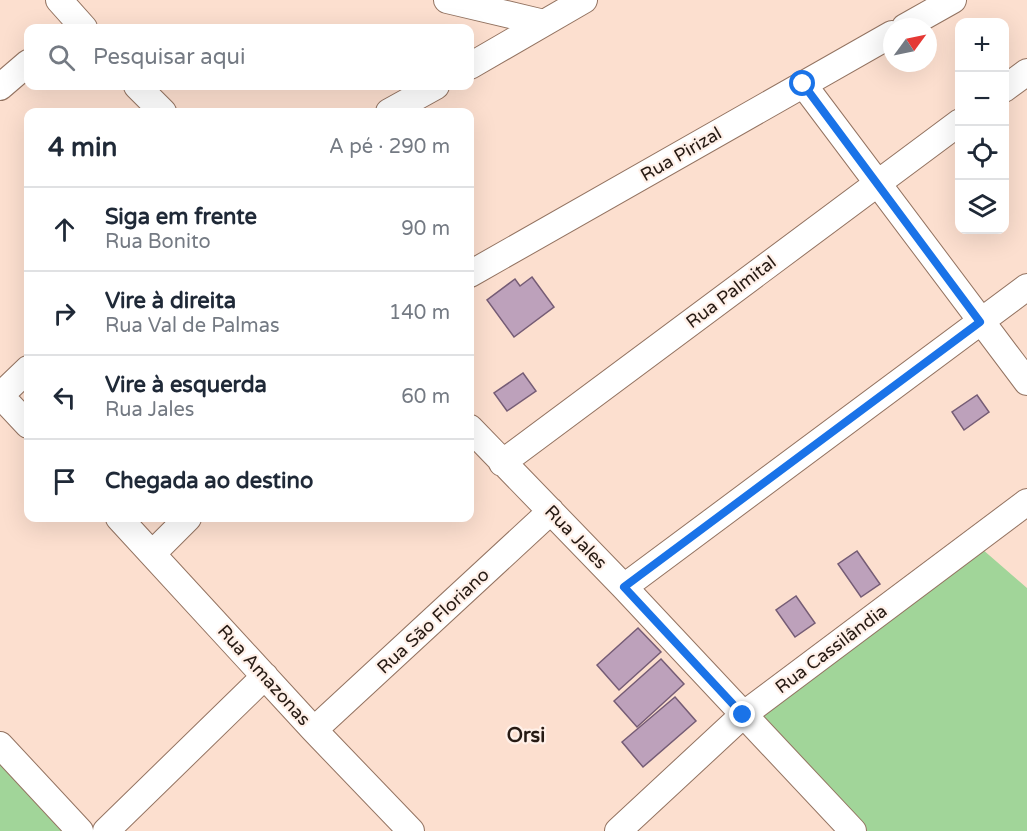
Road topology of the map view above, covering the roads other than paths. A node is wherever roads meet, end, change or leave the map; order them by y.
1 (59, 0) edge
2 (447, 0) edge
3 (584, 0) edge
4 (953, 0) edge
5 (921, 18) edge
6 (544, 23) junction
7 (76, 24) edge
8 (883, 39) edge
9 (474, 64) edge
10 (24, 66) edge
11 (1027, 72) edge
12 (803, 84) junction
13 (1009, 86) edge
14 (0, 87) edge
15 (141, 90) edge
16 (429, 90) edge
17 (159, 108) edge
18 (396, 108) edge
19 (955, 126) edge
20 (877, 183) junction
21 (474, 272) edge
22 (1027, 287) edge
23 (980, 322) junction
24 (24, 373) edge
25 (1027, 382) edge
26 (0, 395) edge
27 (24, 420) edge
28 (474, 432) edge
29 (502, 463) junction
30 (551, 511) junction
31 (1022, 515) edge
32 (123, 522) edge
33 (184, 522) edge
34 (153, 553) junction
35 (624, 587) junction
36 (265, 676) junction
37 (743, 715) junction
38 (314, 730) junction
39 (0, 745) edge
40 (80, 831) edge
41 (106, 831) edge
42 (411, 831) edge
43 (618, 831) edge
44 (853, 831) edge

1 - 7 street
2 - 6 street
3 - 6 street
4 - 5 street
6 - 9 street
8 - 12 street, Rua Pirizal
10 - 14 street
11 - 13 street
12 - 20 street
12 - 21 street, Rua Pirizal
15 - 17 street
16 - 18 street
19 - 20 street, Rua Palmital
20 - 23 street
20 - 29 street, Rua Palmital
22 - 23 street
23 - 25 street
23 - 35 street
24 - 26 street
26 - 27 street
28 - 29 street, Rua Jales
29 - 30 street, Rua Jales
30 - 35 street, Rua Jales
30 - 38 street, Rua São Floriano
31 - 37 street, Rua Cassilândia
32 - 34 street, Rua Amazonas
33 - 34 street
34 - 36 street, Rua Amazonas
35 - 37 street, Rua Jales
36 - 38 street, Rua Amazonas
36 - 41 street
37 - 43 street, Rua Cassilândia
37 - 44 street, Rua Jales
38 - 42 street, Rua Amazonas
39 - 40 street

